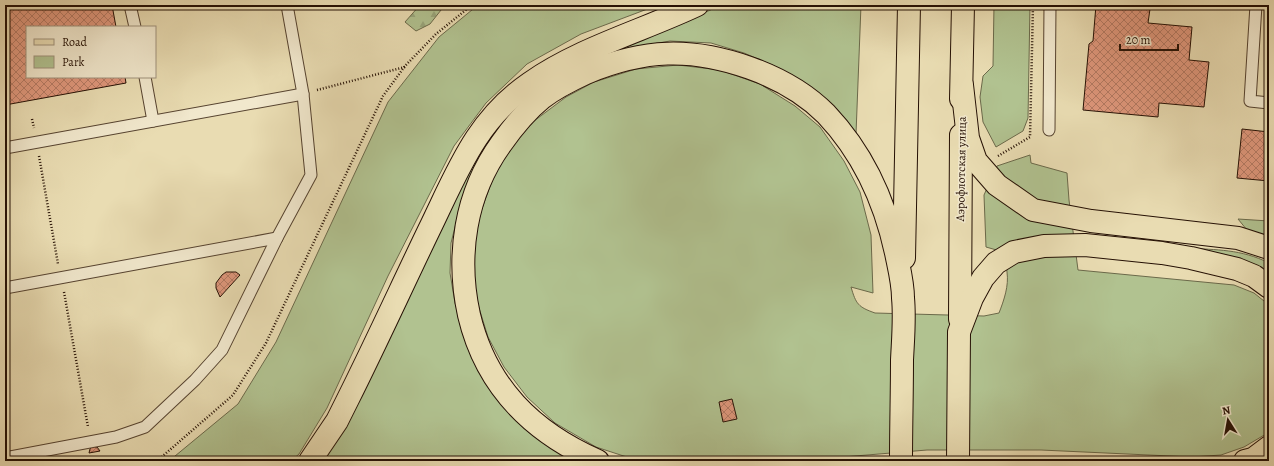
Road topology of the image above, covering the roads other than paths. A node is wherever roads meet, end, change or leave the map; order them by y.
1 (130, 5) edge
2 (287, 5) edge
3 (697, 5) edge
4 (909, 5) edge
5 (963, 5) edge
6 (1050, 5) edge
7 (1256, 5) edge
8 (135, 26) edge
9 (145, 78) edge
10 (962, 85) junction
11 (303, 94) junction
12 (1269, 103) edge
13 (153, 121) junction
14 (1049, 130) dead end
15 (5, 148) edge
16 (277, 238) junction
17 (1269, 248) edge
18 (1269, 287) edge
19 (5, 288) edge
20 (904, 297) junction
21 (966, 297) junction
22 (1269, 446) edge
23 (5, 458) edge
24 (310, 461) edge
25 (598, 461) edge
26 (901, 461) edge
27 (958, 461) edge
28 (1245, 461) edge

1 - 8 lane
2 - 11 lane
3 - 24 main road
4 - 20 main road
5 - 10 main road, Аэрофлотская улица
6 - 14 lane
7 - 12 lane
9 - 13 lane
10 - 17 main road
10 - 21 main road, Аэрофлотская улица
11 - 13 lane
11 - 16 lane
13 - 15 lane
16 - 19 lane
16 - 23 lane
18 - 21 main road
20 - 25 main road
20 - 26 main road
21 - 27 main road, Аэрофлотская улица
22 - 28 main road

